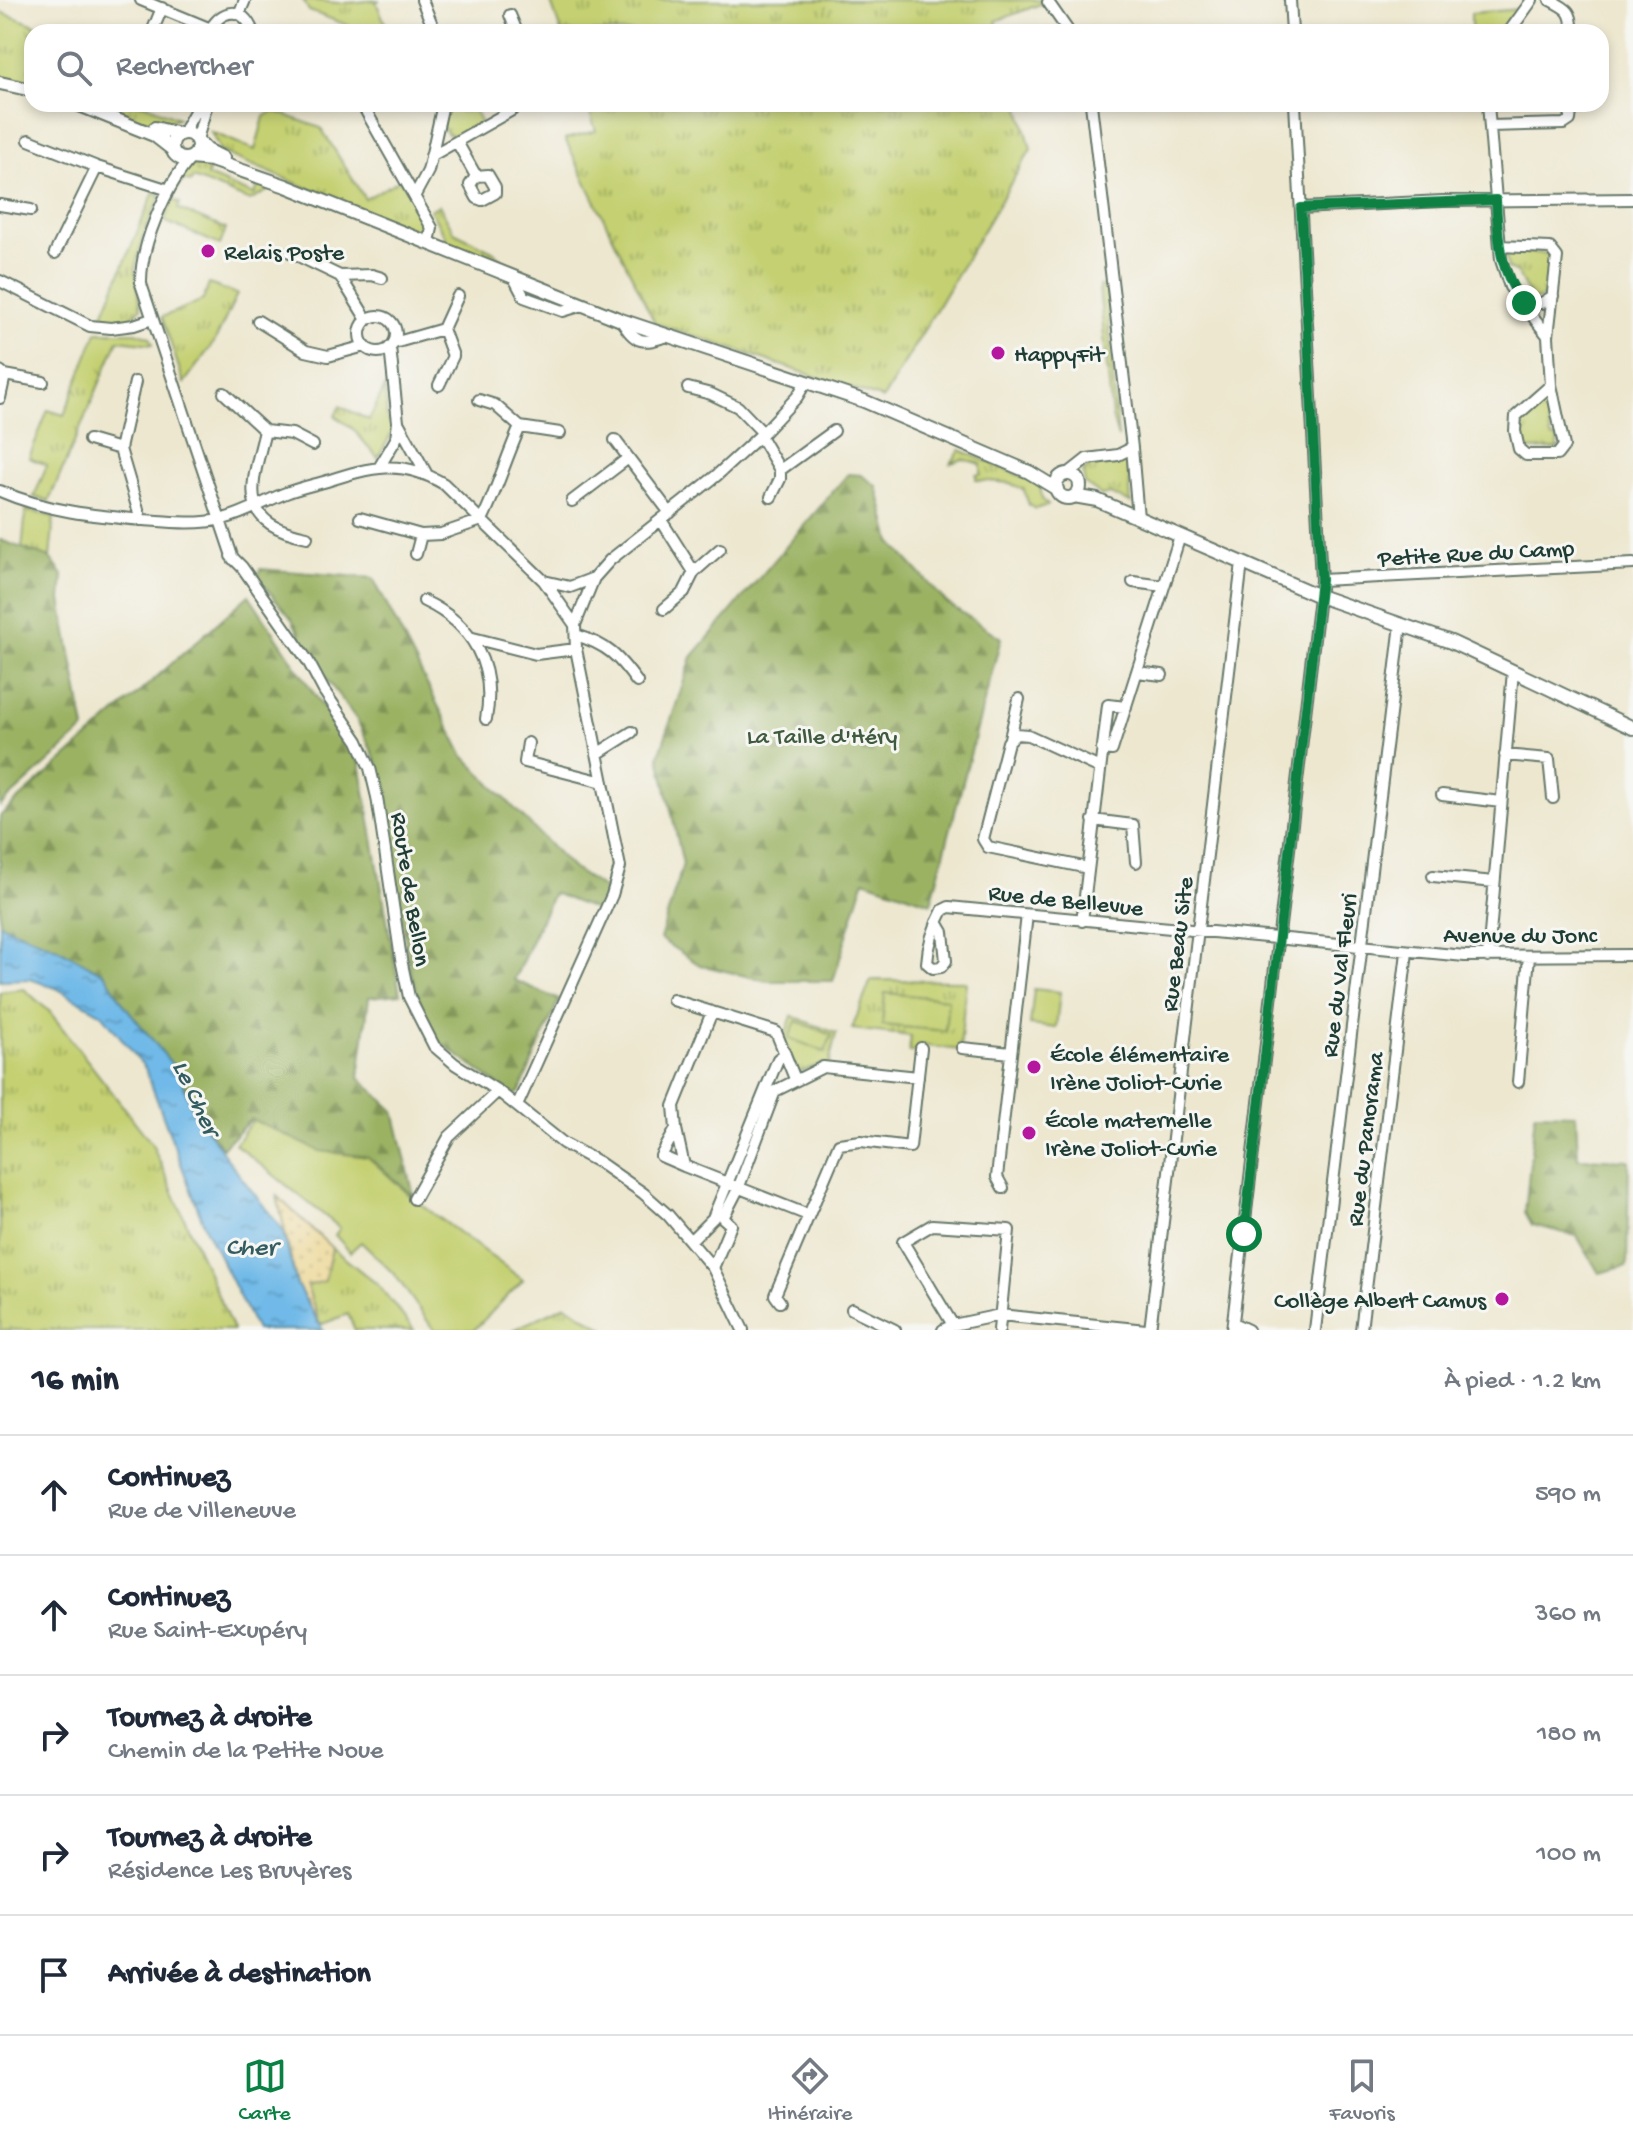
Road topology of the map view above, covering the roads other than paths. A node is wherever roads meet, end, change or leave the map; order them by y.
1 (141, 0) edge
2 (245, 0) edge
3 (422, 0) edge
4 (1290, 0) edge
5 (1532, 0) edge
6 (1550, 0) edge
7 (1048, 2) edge
8 (162, 8) junction
9 (239, 14) junction
10 (510, 15) dead end
11 (155, 24) edge
12 (197, 24) edge
13 (213, 24) edge
14 (250, 24) edge
15 (432, 24) edge
16 (514, 24) edge
17 (1063, 24) edge
18 (1292, 24) edge
19 (1515, 24) edge
20 (1572, 24) edge
21 (0, 83) edge
22 (24, 88) edge
23 (97, 112) edge
24 (112, 112) edge
25 (194, 112) edge
26 (205, 112) edge
27 (367, 112) edge
28 (441, 112) edge
29 (509, 112) edge
30 (1092, 112) edge
31 (1295, 112) edge
32 (1489, 112) edge
33 (1571, 112) edge
34 (1490, 126) junction
35 (181, 134) junction
36 (29, 140) dead end
37 (197, 140) junction
38 (457, 142) junction
39 (173, 151) junction
40 (431, 156) junction
41 (191, 158) junction
42 (97, 167) junction
43 (476, 176) dead end
44 (286, 186) junction
45 (170, 187) junction
46 (415, 195) junction
47 (1633, 199) edge
48 (1496, 200) junction
49 (0, 205) edge
50 (1301, 208) junction
51 (31, 210) dead end
52 (429, 242) junction
53 (1500, 246) junction
54 (290, 252) dead end
55 (55, 253) dead end
56 (340, 276) junction
57 (382, 278) dead end
58 (0, 281) edge
59 (458, 296) dead end
60 (1553, 296) junction
61 (1524, 303) junction
62 (152, 319) junction
63 (367, 320) junction
64 (258, 321) dead end
65 (443, 329) junction
66 (1548, 336) junction
67 (392, 345) junction
68 (365, 346) junction
69 (3, 373) edge
70 (43, 382) dead end
71 (135, 382) dead end
72 (806, 382) junction
73 (439, 385) dead end
74 (1551, 385) junction
75 (688, 388) dead end
76 (224, 393) dead end
77 (0, 398) edge
78 (479, 400) dead end
79 (398, 422) junction
80 (520, 427) junction
81 (265, 431) junction
82 (834, 431) dead end
83 (560, 433) dead end
84 (761, 435) junction
85 (89, 440) dead end
86 (615, 440) dead end
87 (313, 445) dead end
88 (1132, 448) junction
89 (120, 449) junction
90 (627, 459) junction
91 (380, 466) junction
92 (780, 470) junction
93 (426, 473) junction
94 (1069, 483) junction
95 (0, 491) edge
96 (771, 497) dead end
97 (572, 501) dead end
98 (257, 507) junction
99 (665, 516) junction
100 (360, 518) dead end
101 (1138, 518) junction
102 (221, 519) junction
103 (141, 520) junction
104 (482, 520) junction
105 (421, 535) junction
106 (1180, 536) junction
107 (307, 537) dead end
108 (720, 549) dead end
109 (416, 554) dead end
110 (1242, 563) junction
111 (1633, 564) edge
112 (694, 572) junction
113 (594, 578) junction
114 (1321, 580) junction
115 (544, 581) junction
116 (1133, 582) dead end
117 (1164, 586) junction
118 (1319, 596) junction
119 (424, 601) dead end
120 (664, 609) dead end
121 (1401, 624) junction
122 (575, 630) junction
123 (473, 638) junction
124 (488, 644) junction
125 (576, 649) junction
126 (483, 656) junction
127 (1513, 671) junction
128 (1137, 672) junction
129 (1162, 675) dead end
130 (637, 682) dead end
131 (1019, 699) dead end
132 (1126, 707) junction
133 (486, 719) dead end
134 (1633, 728) edge
135 (632, 732) dead end
136 (1010, 738) junction
137 (528, 743) dead end
138 (1102, 749) junction
139 (597, 754) junction
140 (1505, 755) junction
141 (1100, 768) junction
142 (603, 782) junction
143 (1442, 795) dead end
144 (1553, 798) dead end
145 (1501, 802) junction
146 (1093, 820) junction
147 (1136, 862) dead end
148 (1088, 868) junction
149 (1433, 876) dead end
150 (1494, 882) junction
151 (1027, 915) junction
152 (1082, 921) junction
153 (937, 922) dead end
154 (1197, 932) junction
155 (1279, 941) junction
156 (1361, 947) junction
157 (1407, 952) junction
158 (1633, 955) edge
159 (1529, 956) junction
160 (1488, 957) junction
161 (673, 1000) dead end
162 (712, 1012) junction
163 (921, 1048) dead end
164 (962, 1048) dead end
165 (1011, 1053) junction
166 (785, 1054) junction
167 (918, 1077) junction
168 (795, 1079) junction
169 (1518, 1082) dead end
170 (498, 1091) junction
171 (517, 1106) junction
172 (676, 1129) junction
173 (684, 1166) junction
174 (733, 1186) junction
175 (1003, 1188) dead end
176 (414, 1199) dead end
177 (808, 1215) junction
178 (719, 1216) junction
179 (691, 1240) junction
180 (713, 1268) junction
181 (780, 1302) dead end
182 (852, 1309) dead end
183 (1000, 1315) junction
184 (1233, 1326) edge
185 (948, 1327) edge
186 (1075, 1327) edge
187 (743, 1330) edge
188 (895, 1330) edge
189 (999, 1330) edge
190 (1148, 1330) edge
191 (1248, 1330) edge
192 (1315, 1330) edge
193 (1361, 1330) edge

1 - 8 street
2 - 9 street
3 - 15 street
4 - 18 street
5 - 19 street
6 - 20 street
7 - 17 street
8 - 11 street
8 - 12 street
9 - 13 street
9 - 14 street
10 - 16 street
21 - 22 main road
23 - 39 main road
24 - 35 main road
25 - 35 street
26 - 37 street
27 - 46 street
28 - 40 street
29 - 38 street
30 - 88 street
31 - 50 street
32 - 34 street
33 - 34 street
34 - 48 street
35 - 37 main road
35 - 39 main road
36 - 42 street
37 - 41 main road
37 - 44 main road
38 - 40 street
38 - 43 street
39 - 41 main road
39 - 45 street, Route de Bellon
40 - 46 street
41 - 44 main road
41 - 45 street, Route de Bellon
42 - 45 street
42 - 55 street
44 - 52 main road
45 - 62 street, Route de Bellon
46 - 52 street
47 - 48 street
48 - 50 street
48 - 53 street
49 - 51 street
50 - 114 street
52 - 72 main road
53 - 60 street
53 - 61 street
54 - 56 street
56 - 57 street
56 - 63 street
58 - 62 street
59 - 65 street
60 - 61 street
60 - 66 street
61 - 66 street
62 - 102 street, Route de Bellon
63 - 67 street
63 - 68 street
64 - 68 street
65 - 67 street
65 - 73 street
66 - 74 street
67 - 68 street
67 - 79 street
69 - 70 street
69 - 77 street
71 - 89 street
72 - 84 street
72 - 94 main road
74 - 74 street
75 - 84 street
76 - 81 street
78 - 80 street
79 - 91 street
79 - 93 street
80 - 83 street
80 - 104 street
81 - 87 street
81 - 98 street
82 - 92 street
84 - 92 street
84 - 99 street
85 - 89 street
86 - 90 street
88 - 94 street
88 - 101 street
89 - 103 street
90 - 97 street
90 - 99 street
91 - 93 street
91 - 98 street
92 - 96 street
93 - 104 street
94 - 101 main road
95 - 103 street
98 - 102 street
98 - 107 street
99 - 112 street
99 - 113 street
100 - 105 street
101 - 106 main road
102 - 103 street
102 - 170 street, Route de Bellon
104 - 105 street
104 - 115 street
105 - 109 street
106 - 110 main road
106 - 117 street
108 - 112 street
110 - 118 main road
110 - 154 street, Rue Beau Site
111 - 114 street, Petite Rue du Camp
112 - 120 street
113 - 115 street
113 - 122 street
114 - 118 street
115 - 122 street
116 - 117 street
117 - 128 street
118 - 121 main road
118 - 155 street
119 - 123 street
121 - 127 main road
121 - 156 street, Rue du Val Fleuri
122 - 125 street
122 - 130 street
123 - 124 street
123 - 126 street
124 - 125 street
124 - 126 street
125 - 139 street
126 - 133 street
127 - 134 main road
127 - 140 street
128 - 129 street
128 - 132 street
131 - 136 street
132 - 138 street
132 - 138 street
135 - 139 street
136 - 141 street
136 - 148 street
137 - 142 street
138 - 141 street
139 - 142 street
140 - 144 street
140 - 145 street
141 - 146 street
142 - 171 street
143 - 145 street
145 - 150 street
146 - 147 street
146 - 148 street
148 - 152 street
149 - 150 street
150 - 160 street
151 - 152 street, Rue de Bellevue
151 - 153 street, Rue de Bellevue
151 - 165 street
152 - 154 street, Rue de Bellevue
154 - 155 street, Rue de Bellevue
154 - 190 street, Rue Beau Site
155 - 156 street, Rue de Bellevue
155 - 184 street
156 - 157 street, Rue de Bellevue
156 - 192 street, Rue du Val Fleuri
157 - 160 street, Avenue du Jonc
157 - 193 street, Rue du Panorama
158 - 159 street, Avenue du Jonc
159 - 160 street, Avenue du Jonc
159 - 169 street
161 - 162 street
162 - 166 street
162 - 172 street
163 - 167 street
164 - 165 street
165 - 175 street
166 - 168 street
166 - 174 street
167 - 168 street
167 - 177 street
168 - 174 street
170 - 171 street, Route de Bellon
170 - 176 street
171 - 179 street, Route de Bellon
172 - 173 street
172 - 173 street
173 - 174 street
174 - 177 street
174 - 178 street
177 - 181 street
178 - 179 street
178 - 180 street
179 - 180 street, Route de Bellon
180 - 187 street, Route de Bellon
182 - 188 street
183 - 185 street
183 - 185 street
183 - 186 street
183 - 189 street
184 - 191 street
186 - 190 street

